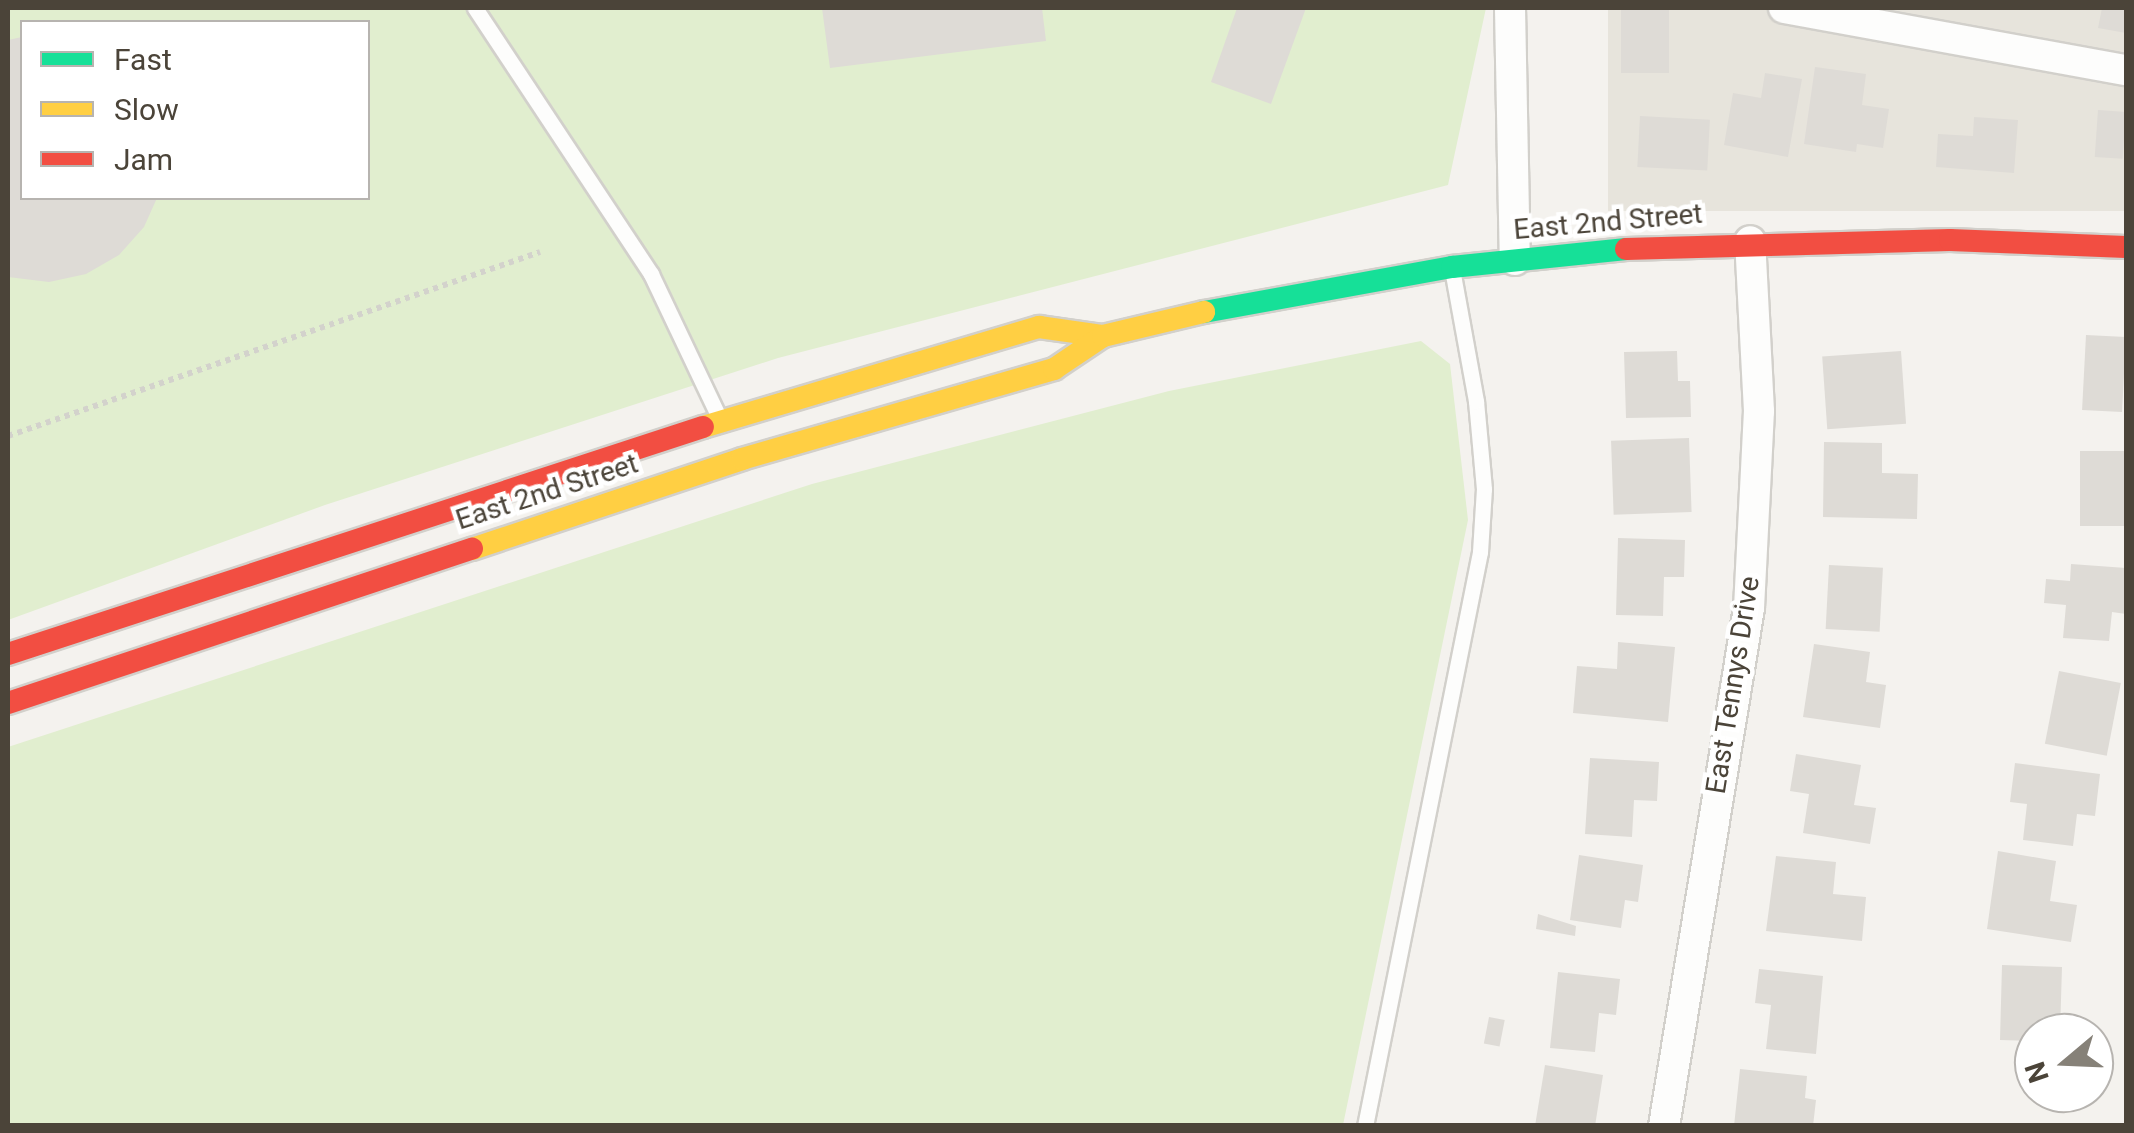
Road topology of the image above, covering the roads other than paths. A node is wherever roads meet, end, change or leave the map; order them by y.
1 (475, 8) edge
2 (1510, 8) edge
3 (1784, 8) edge
4 (2126, 70) edge
5 (1750, 241) junction
6 (2126, 247) edge
7 (1515, 260) junction
8 (1452, 267) junction
9 (1102, 336) junction
10 (720, 419) junction
11 (8, 654) edge
12 (8, 703) edge
13 (1365, 1126) edge
14 (1664, 1126) edge

1 - 10 lane
2 - 7 street
3 - 4 street
5 - 6 main road, East 2nd Street
5 - 7 main road, East 2nd Street
5 - 14 street, East Tennys Drive
7 - 8 main road, East 2nd Street
8 - 9 main road, East 2nd Street
8 - 13 lane
9 - 10 main road, East 2nd Street
9 - 12 main road, East 2nd Street
10 - 11 main road, East 2nd Street

